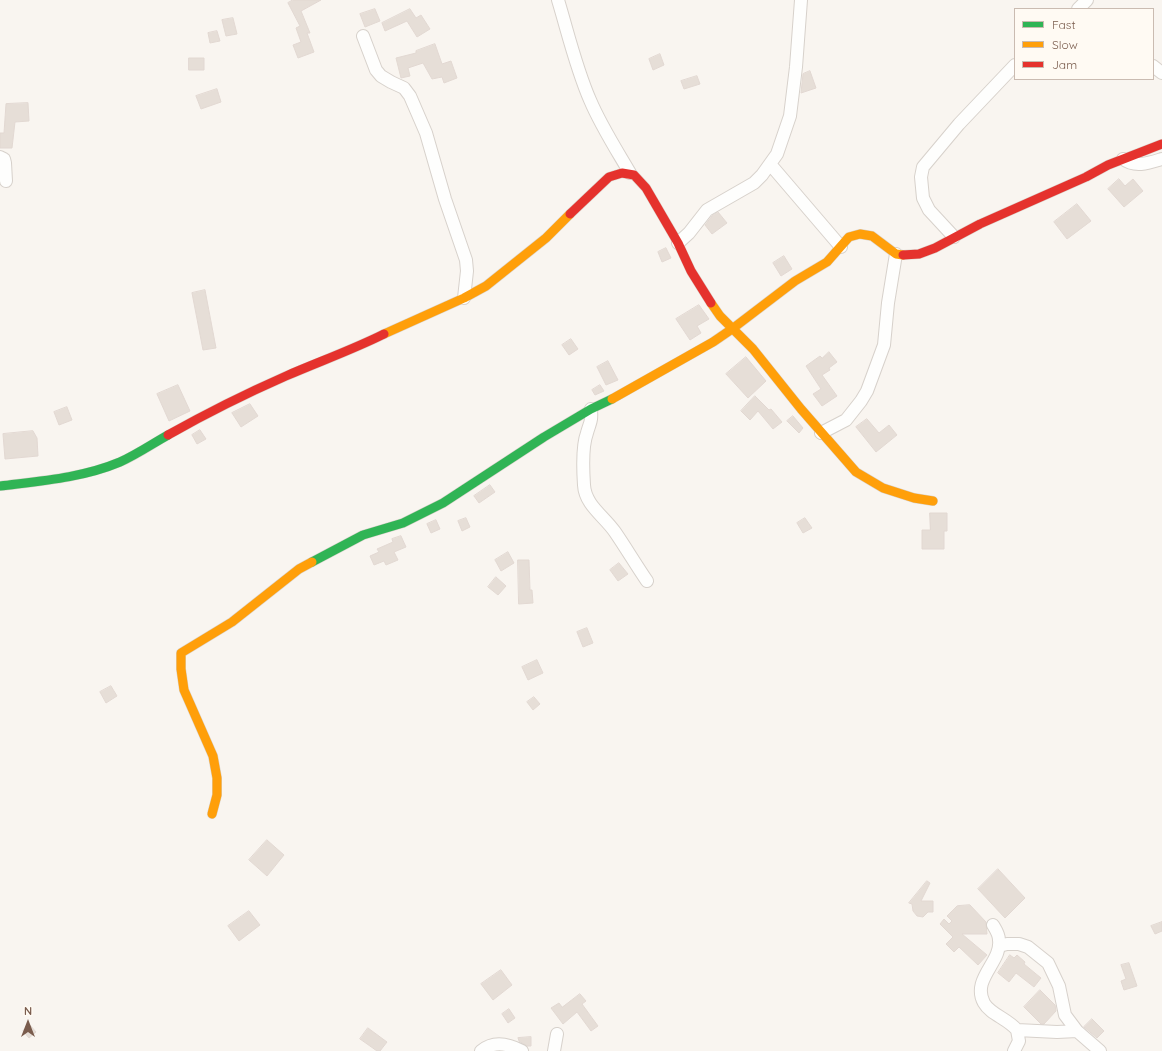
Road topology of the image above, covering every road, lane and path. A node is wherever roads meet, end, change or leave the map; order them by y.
1 (558, 0) edge
2 (801, 0) edge
3 (1087, 0) edge
4 (1079, 8) edge
5 (363, 36) dead end
6 (1014, 66) edge
7 (1154, 67) edge
8 (1162, 73) edge
9 (1162, 144) edge
10 (0, 157) edge
11 (1123, 159) junction
12 (1162, 159) edge
13 (770, 164) junction
14 (630, 174) junction
15 (6, 181) dead end
16 (954, 238) junction
17 (678, 242) junction
18 (841, 247) junction
19 (896, 254) junction
20 (467, 270) junction
21 (486, 286) junction
22 (464, 298) junction
23 (732, 330) junction
24 (591, 409) junction
25 (821, 433) junction
26 (0, 486) edge
27 (933, 501) dead end
28 (647, 581) dead end
29 (212, 814) dead end
30 (993, 925) dead end
31 (999, 946) junction
32 (1017, 1030) junction
33 (1078, 1031) junction
34 (557, 1034) dead end
35 (481, 1051) edge
36 (522, 1051) edge
37 (554, 1051) edge
38 (1014, 1051) edge
39 (1100, 1051) edge

1 - 14 street
2 - 13 street
3 - 4 street
5 - 20 street
6 - 16 street
7 - 8 street
9 - 11 street
10 - 15 street
11 - 12 street
11 - 16 street
13 - 17 street
13 - 18 street
14 - 17 street
14 - 21 street
16 - 19 street
17 - 23 street
18 - 19 street
18 - 23 street
19 - 25 street
20 - 21 street
20 - 22 street
21 - 22 street
22 - 26 street
23 - 24 street
23 - 25 street
24 - 28 street
24 - 29 street
25 - 27 street
30 - 31 street
31 - 32 street
31 - 33 street
32 - 33 street
32 - 38 street
33 - 39 street
34 - 37 street
35 - 36 street

